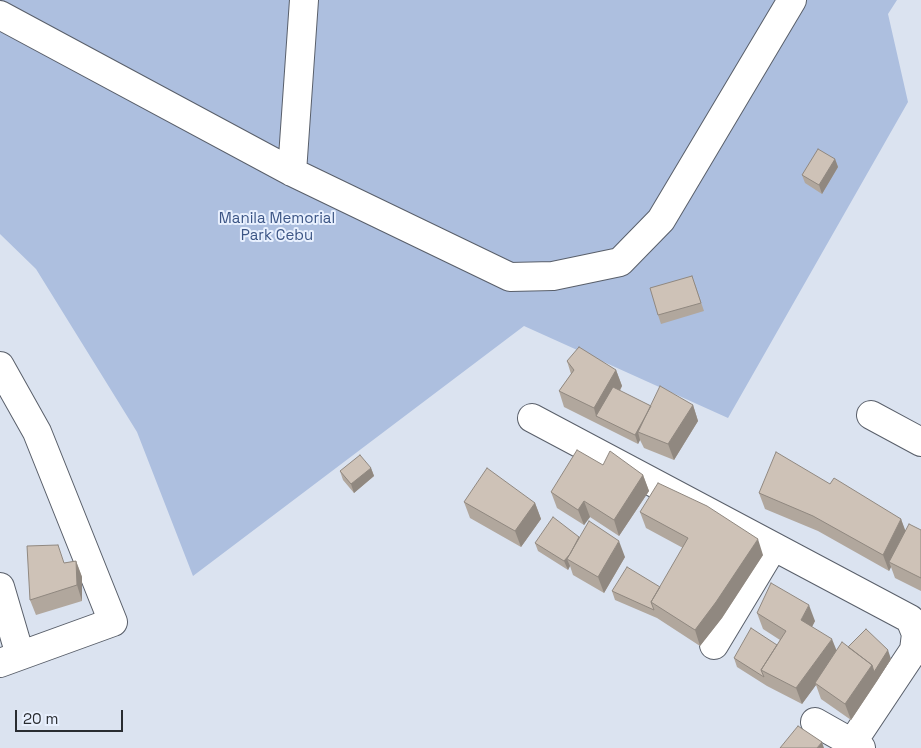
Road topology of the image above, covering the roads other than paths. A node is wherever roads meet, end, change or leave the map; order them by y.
1 (304, 0) edge
2 (792, 0) edge
3 (0, 15) edge
4 (292, 172) junction
5 (0, 366) edge
6 (870, 416) dead end
7 (532, 418) dead end
8 (921, 442) edge
9 (773, 546) junction
10 (0, 587) edge
11 (714, 645) dead end
12 (10, 659) edge
13 (815, 722) dead end
14 (857, 746) edge

1 - 4 street
2 - 4 street
3 - 4 street
5 - 12 street
6 - 8 street
7 - 9 street
9 - 11 street
9 - 14 street
10 - 12 street
13 - 14 street

